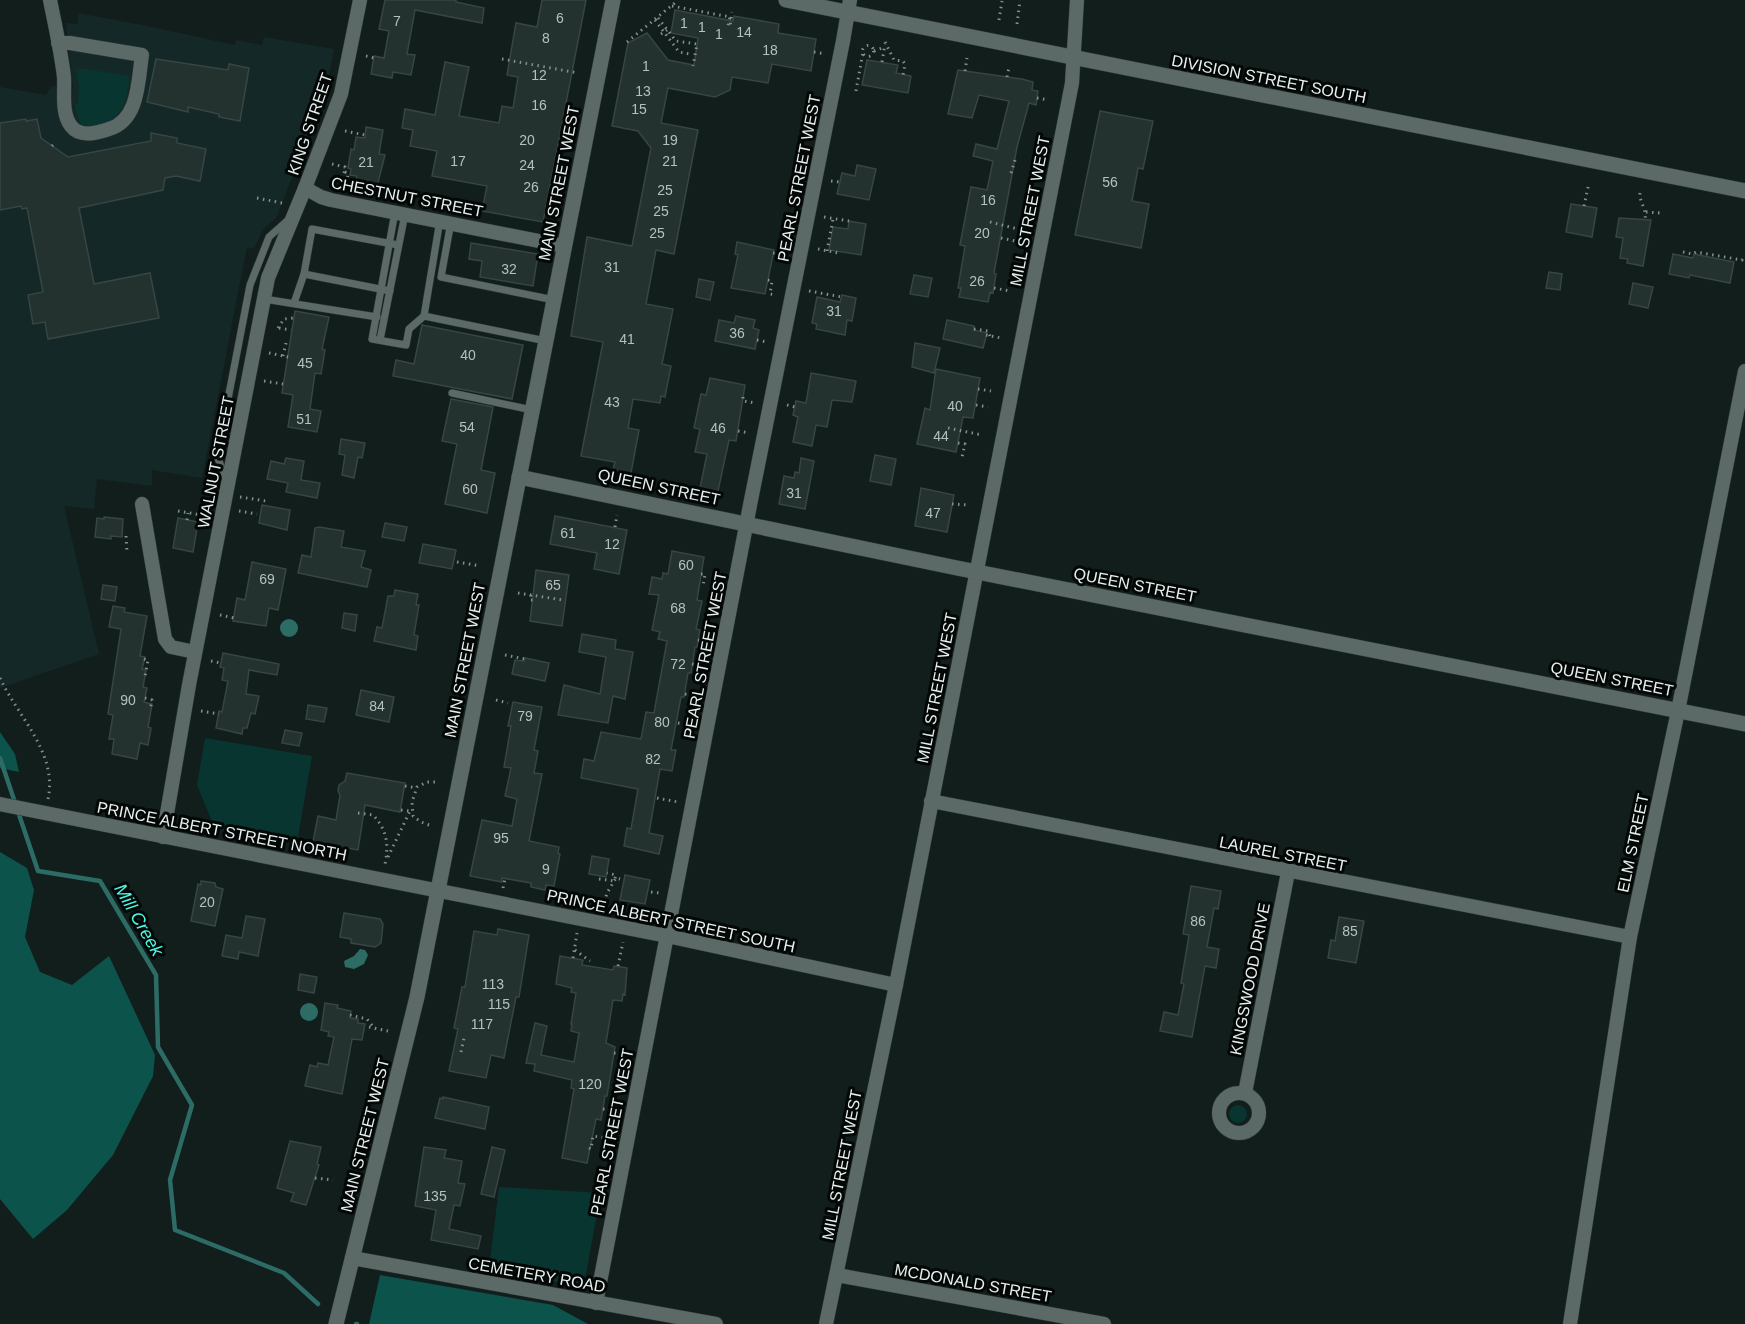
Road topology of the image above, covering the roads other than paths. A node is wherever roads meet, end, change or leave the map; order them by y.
1 (50, 0) edge
2 (360, 0) edge
3 (613, 0) edge
4 (786, 0) edge
5 (1077, 0) edge
6 (849, 7) edge
7 (58, 43) junction
8 (1073, 58) junction
9 (304, 189) junction
10 (1745, 191) edge
11 (400, 213) junction
12 (293, 215) junction
13 (446, 221) junction
14 (389, 244) junction
15 (398, 245) junction
16 (564, 246) junction
17 (304, 274) junction
18 (381, 289) junction
19 (390, 291) junction
20 (264, 299) junction
21 (554, 300) junction
22 (294, 303) junction
23 (424, 316) junction
24 (376, 317) junction
25 (384, 319) junction
26 (380, 340) junction
27 (546, 341) junction
28 (1745, 371) edge
29 (452, 393) dead end
30 (532, 410) junction
31 (519, 477) junction
32 (227, 490) junction
33 (142, 504) dead end
34 (746, 523) junction
35 (977, 572) junction
36 (195, 652) junction
37 (1678, 711) junction
38 (1745, 724) edge
39 (931, 801) junction
40 (0, 804) edge
41 (163, 837) junction
42 (1288, 872) junction
43 (438, 891) junction
44 (667, 936) junction
45 (1630, 937) junction
46 (896, 985) junction
47 (1245, 1093) dead end
48 (352, 1258) junction
49 (837, 1275) junction
50 (596, 1303) junction
51 (336, 1324) edge
52 (716, 1324) edge
53 (826, 1324) edge
54 (1104, 1324) edge
55 (1570, 1324) edge

1 - 7 street
2 - 9 street, KING STREET
3 - 16 street, MAIN STREET WEST
4 - 6 street, DIVISION STREET SOUTH
5 - 8 street, MILL STREET WEST
6 - 8 street, DIVISION STREET SOUTH
6 - 34 street, PEARL STREET WEST
7 - 7 street
8 - 10 street, DIVISION STREET SOUTH
8 - 35 street, MILL STREET WEST
9 - 11 street, CHESTNUT STREET
9 - 12 street
11 - 13 street, CHESTNUT STREET
11 - 14 lane
11 - 15 lane
12 - 20 street, WALNUT STREET
12 - 32 lane
13 - 16 street, CHESTNUT STREET
13 - 21 lane
13 - 23 lane
14 - 15 lane
14 - 17 lane
14 - 18 lane
15 - 19 lane
16 - 21 street, MAIN STREET WEST
17 - 18 lane
17 - 22 lane
18 - 19 lane
18 - 24 lane
19 - 25 lane
20 - 22 lane
20 - 32 street, WALNUT STREET
21 - 27 street, MAIN STREET WEST
22 - 24 lane
23 - 26 lane
23 - 27 lane
24 - 25 lane
24 - 26 lane
25 - 26 lane
27 - 30 street, MAIN STREET WEST
28 - 37 street, ELM STREET
29 - 30 lane
30 - 31 street, MAIN STREET WEST
31 - 34 street, QUEEN STREET
31 - 43 street, MAIN STREET WEST
32 - 36 street, WALNUT STREET
33 - 36 street
34 - 35 street, QUEEN STREET
34 - 44 street, PEARL STREET WEST
35 - 37 street, QUEEN STREET
35 - 39 street, MILL STREET WEST
36 - 41 street, WALNUT STREET
37 - 38 street, QUEEN STREET
37 - 45 street, ELM STREET
39 - 42 street, LAUREL STREET
39 - 46 street, MILL STREET WEST
40 - 41 street, PRINCE ALBERT STREET NORTH
41 - 43 street, PRINCE ALBERT STREET NORTH
42 - 45 street, LAUREL STREET
42 - 47 street, KINGSWOOD DRIVE
43 - 44 street, PRINCE ALBERT STREET SOUTH
43 - 48 street, MAIN STREET WEST
44 - 46 street, PRINCE ALBERT STREET SOUTH
44 - 50 street, PEARL STREET WEST
45 - 55 street, ELM STREET
46 - 49 street, MILL STREET WEST
48 - 50 street, CEMETERY ROAD
48 - 51 street, MAIN STREET WEST
49 - 53 street, MILL STREET WEST
49 - 54 street, MCDONALD STREET
50 - 52 street, CEMETERY ROAD

